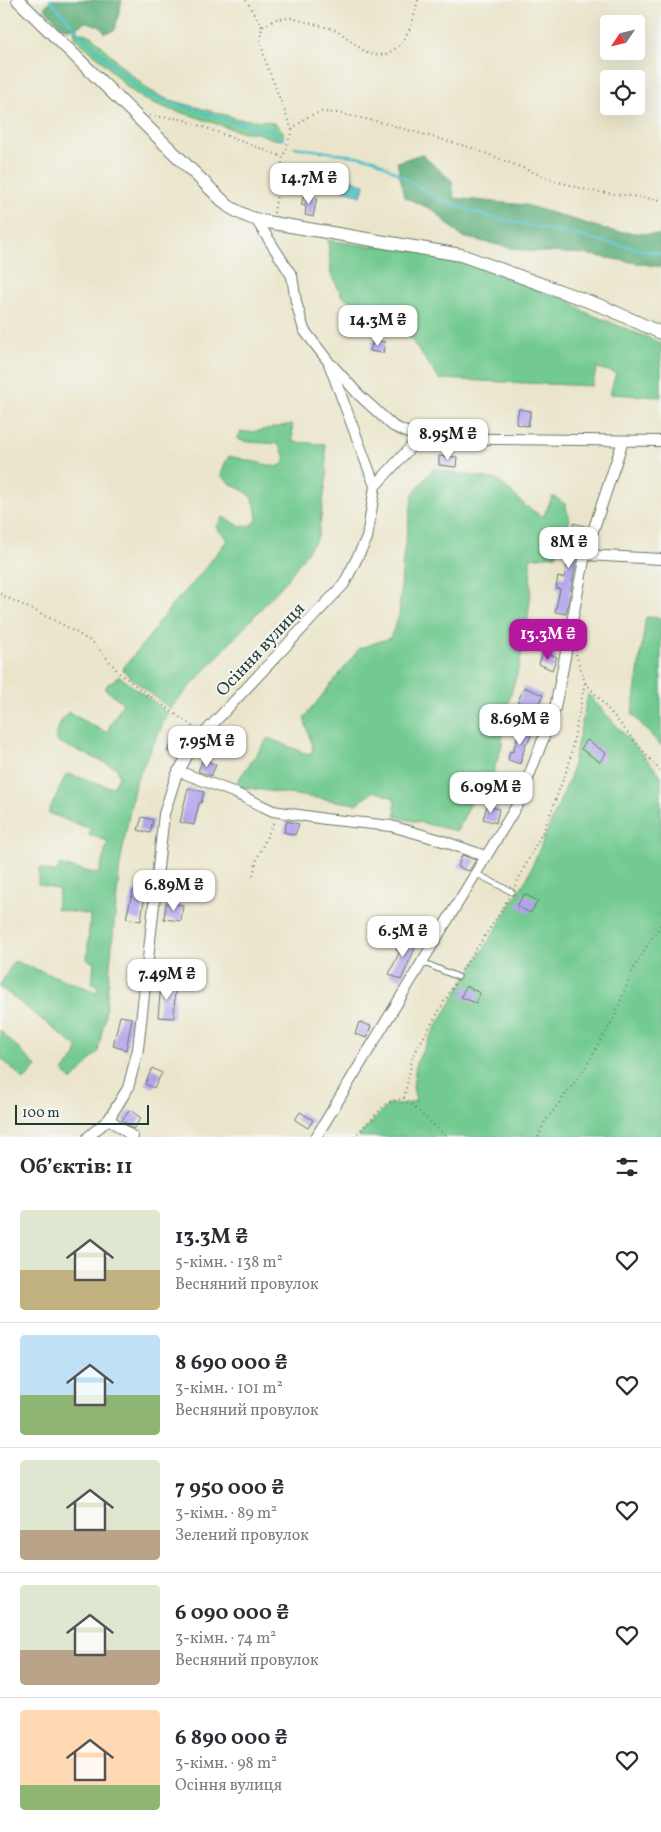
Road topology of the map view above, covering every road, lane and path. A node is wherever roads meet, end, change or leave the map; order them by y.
1 (18, 0) edge
2 (246, 0) edge
3 (418, 0) edge
4 (262, 27) junction
5 (136, 114) junction
6 (292, 130) junction
7 (283, 157) junction
8 (661, 200) edge
9 (257, 221) junction
10 (272, 223) junction
11 (661, 333) edge
12 (328, 361) junction
13 (420, 438) junction
14 (623, 441) junction
15 (661, 441) edge
16 (375, 486) junction
17 (585, 555) junction
18 (661, 559) edge
19 (0, 594) edge
20 (570, 637) junction
21 (203, 734) junction
22 (178, 771) junction
23 (661, 772) edge
24 (278, 812) junction
25 (485, 856) junction
26 (474, 873) junction
27 (253, 875) dead end
28 (512, 892) dead end
29 (661, 924) edge
30 (421, 962) junction
31 (458, 977) dead end
32 (109, 1119) junction
33 (88, 1137) edge
34 (132, 1137) edge
35 (316, 1137) edge
36 (354, 1137) edge
37 (447, 1137) edge
38 (538, 1137) edge

1 - 5 street
2 - 4 path
3 - 4 path
4 - 6 path
5 - 7 path
5 - 9 street
6 - 7 path
6 - 8 path
7 - 10 path
9 - 10 street
9 - 12 street, Осіння вулиця
10 - 11 street
12 - 13 street
12 - 16 street, Осіння вулиця
13 - 14 street
13 - 16 street
14 - 15 street
14 - 17 street
16 - 21 street, Осіння вулиця
17 - 18 street
17 - 20 street
19 - 21 path
20 - 23 path
20 - 25 street
21 - 22 street, Осіння вулиця
22 - 24 street
22 - 32 street, Осіння вулиця
24 - 25 street
24 - 27 path
25 - 26 street
26 - 28 lane
26 - 30 street
29 - 38 path
30 - 31 lane
30 - 35 street
32 - 33 street, Осіння вулиця
32 - 34 street
36 - 37 path

